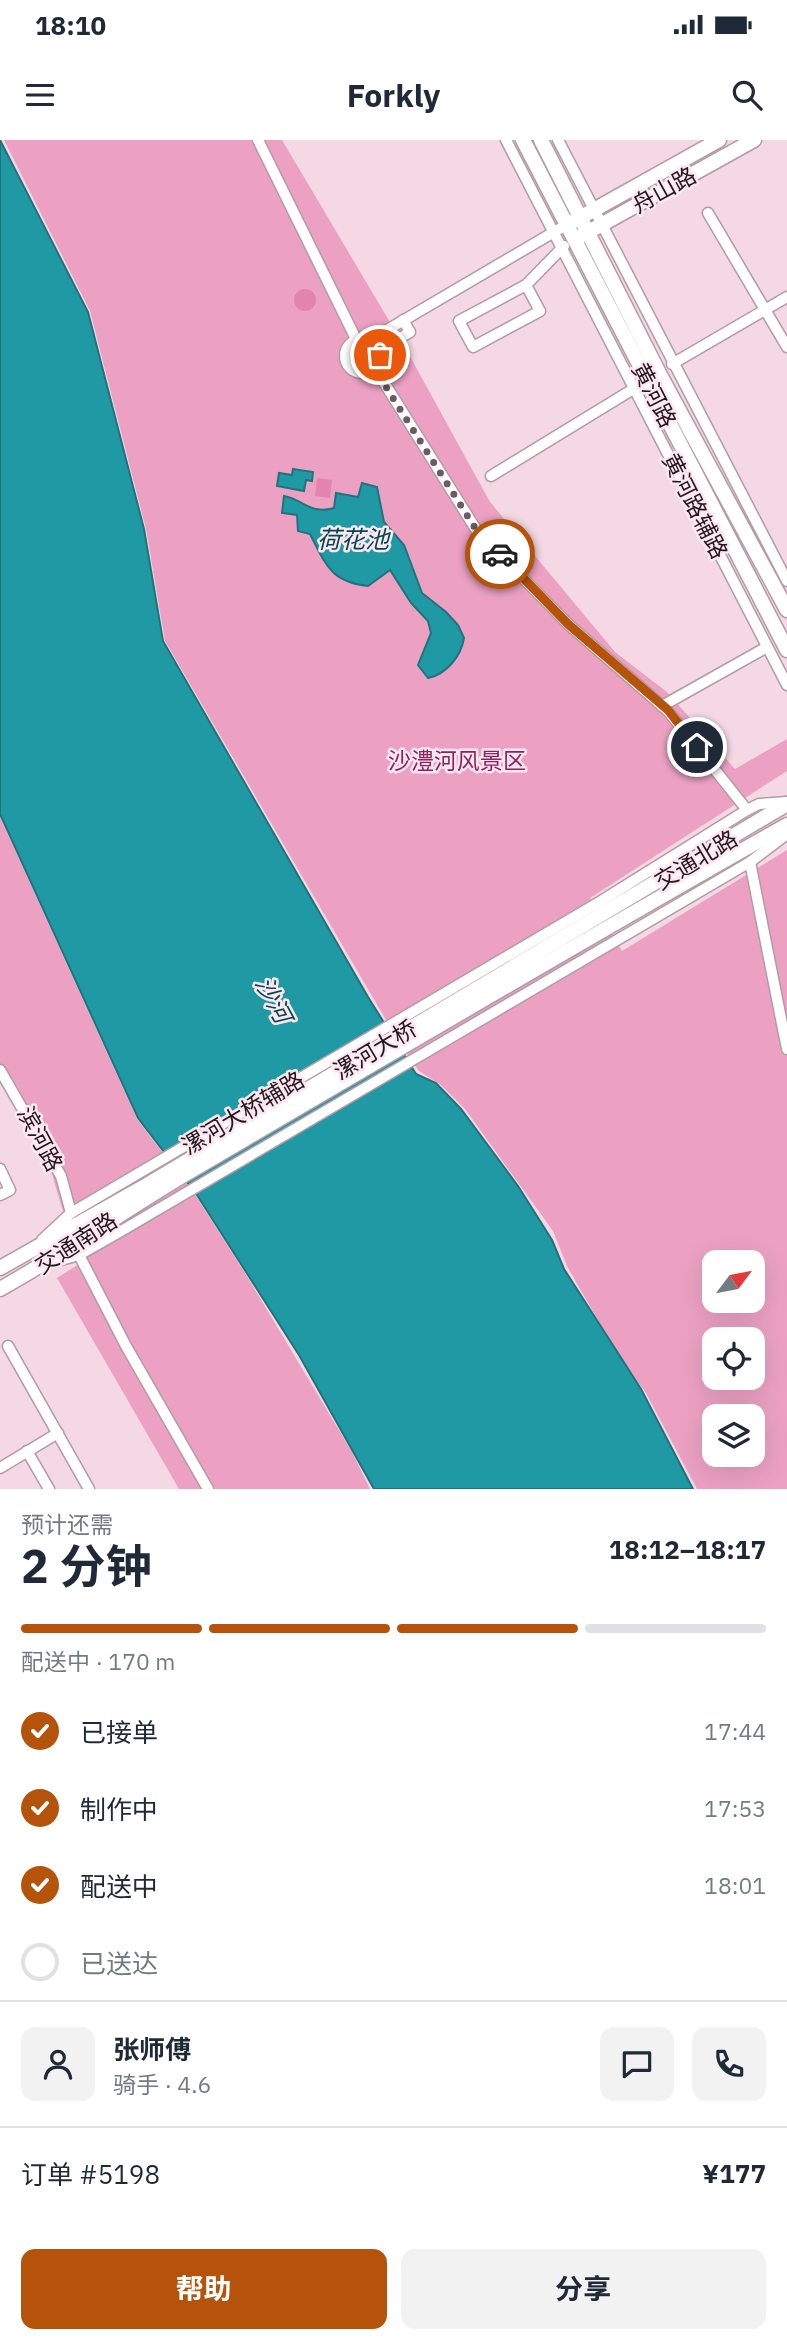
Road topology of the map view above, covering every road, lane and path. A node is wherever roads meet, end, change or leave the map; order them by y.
1 (258, 140) edge
2 (506, 140) edge
3 (523, 140) edge
4 (541, 140) edge
5 (558, 140) edge
6 (719, 140) edge
7 (754, 140) edge
8 (708, 213) dead end
9 (587, 214) junction
10 (560, 229) junction
11 (594, 229) junction
12 (567, 244) junction
13 (526, 285) junction
14 (787, 297) edge
15 (765, 310) junction
16 (403, 320) junction
17 (356, 339) junction
18 (370, 341) junction
19 (787, 347) edge
20 (379, 351) junction
21 (672, 364) junction
22 (374, 368) junction
23 (635, 388) junction
24 (491, 476) dead end
25 (782, 559) edge
26 (787, 581) edge
27 (787, 610) edge
28 (767, 647) junction
29 (787, 650) edge
30 (787, 685) edge
31 (662, 706) junction
32 (787, 803) edge
33 (747, 810) junction
34 (787, 825) edge
35 (787, 834) edge
36 (750, 862) junction
37 (605, 913) junction
38 (787, 1049) edge
39 (0, 1070) edge
40 (0, 1169) edge
41 (148, 1191) junction
42 (0, 1195) edge
43 (71, 1213) junction
44 (30, 1251) junction
45 (79, 1255) junction
46 (44, 1265) junction
47 (0, 1268) edge
48 (0, 1289) edge
49 (8, 1346) dead end
50 (58, 1433) junction
51 (27, 1451) junction
52 (0, 1468) edge
53 (49, 1489) edge
54 (89, 1489) edge
55 (208, 1489) edge

1 - 17 street
2 - 10 street
3 - 10 main road, 黄河路
4 - 9 main road, 黄河路
5 - 9 street
6 - 9 main road, 舟山路
7 - 11 main road, 舟山路
8 - 15 street
9 - 10 main road, 舟山路
9 - 11 main road, 黄河路
10 - 12 main road, 黄河路
10 - 16 street
11 - 12 main road, 舟山路
11 - 21 street, 黄河路辅路
11 - 27 main road, 黄河路
12 - 13 street
12 - 23 street, 黄河路辅路
12 - 29 main road, 黄河路
13 - 13 street
14 - 15 street
15 - 19 street
15 - 21 street
16 - 18 street
16 - 20 street
17 - 18 street
17 - 22 street
18 - 20 street
20 - 22 street
21 - 25 street, 黄河路辅路
22 - 31 street
23 - 24 street
23 - 28 street, 黄河路辅路
25 - 26 street, 黄河路辅路
28 - 30 street, 黄河路辅路
28 - 31 street
31 - 33 street
32 - 33 street
32 - 37 main road, 交通北路
33 - 37 street
34 - 37 main road, 交通北路
35 - 36 street, 漯河大桥辅路
36 - 38 street
36 - 41 street, 漯河大桥辅路
37 - 41 main road, 漯河大桥
39 - 43 street, 滨河路
40 - 42 street
41 - 43 street
41 - 44 main road, 交通南路
41 - 45 street
41 - 46 main road, 交通南路
43 - 44 street
44 - 47 main road, 交通南路
45 - 46 street
45 - 55 street
46 - 48 main road, 交通南路
49 - 50 street
50 - 51 street
50 - 54 street
51 - 52 street
51 - 53 street

